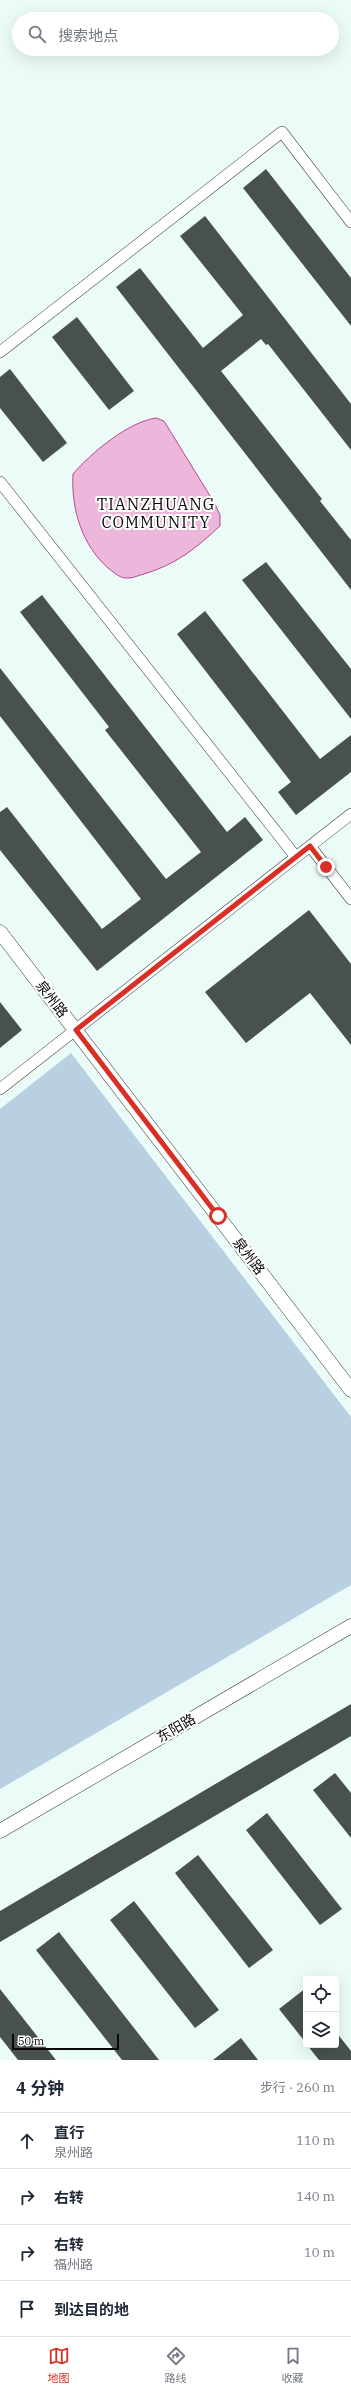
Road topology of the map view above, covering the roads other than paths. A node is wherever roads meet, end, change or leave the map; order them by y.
1 (351, 222) edge
2 (0, 352) edge
3 (0, 482) edge
4 (351, 814) edge
5 (310, 846) junction
6 (296, 857) junction
7 (351, 899) edge
8 (0, 932) edge
9 (76, 1030) junction
10 (0, 1089) edge
11 (351, 1390) edge
12 (351, 1626) edge
13 (0, 1831) edge

1 - 2 street
3 - 6 street
4 - 5 street
5 - 6 street
5 - 7 street
6 - 9 street
8 - 9 street, 泉州路
9 - 10 street
9 - 11 street, 泉州路
12 - 13 street, 东阳路

